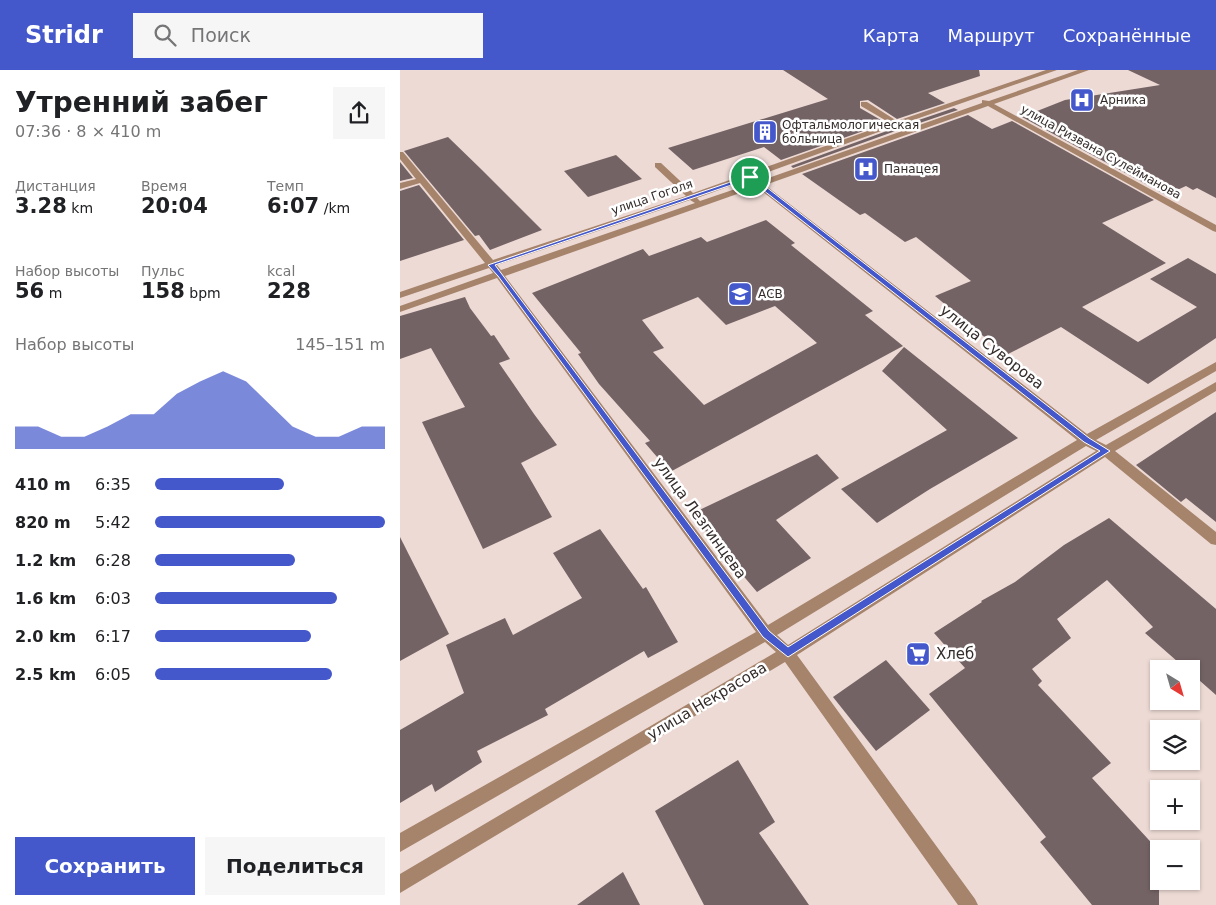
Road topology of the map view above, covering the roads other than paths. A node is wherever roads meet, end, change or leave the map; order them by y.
1 (1054, 70) edge
2 (1085, 70) edge
3 (974, 96) junction
4 (864, 104) dead end
5 (988, 104) junction
6 (895, 124) junction
7 (907, 131) junction
8 (400, 154) edge
9 (658, 165) dead end
10 (750, 177) junction
11 (420, 180) junction
12 (760, 185) junction
13 (400, 186) edge
14 (691, 197) junction
15 (700, 204) junction
16 (1216, 229) edge
17 (495, 270) junction
18 (400, 295) edge
19 (400, 309) edge
20 (1216, 366) edge
21 (1216, 386) edge
22 (1086, 440) junction
23 (1106, 451) junction
24 (1216, 540) edge
25 (766, 634) junction
26 (788, 653) junction
27 (400, 843) edge
28 (400, 884) edge
29 (969, 905) edge

1 - 3 street, улица Гоголя
2 - 5 street, улица Гоголя
3 - 5 street, улица Ризвана Сулейманова
3 - 6 street, улица Гоголя
4 - 6 street
5 - 7 street, улица Гоголя
5 - 16 street, улица Ризвана Сулейманова
6 - 7 street
6 - 10 street, улица Гоголя
7 - 12 street, улица Гоголя
8 - 11 street, улица Лезгинцева
9 - 14 street
10 - 12 street, улица Суворова
10 - 14 street, улица Гоголя
11 - 13 street
11 - 17 street, улица Лезгинцева
12 - 15 street, улица Гоголя
12 - 22 street, улица Суворова
14 - 15 street
14 - 17 street, улица Гоголя
15 - 17 street, улица Гоголя
17 - 18 street, улица Гоголя
17 - 19 street, улица Гоголя
17 - 25 street, улица Лезгинцева
20 - 22 street, улица Некрасова
21 - 23 street, улица Некрасова
22 - 23 street, улица Суворова
22 - 25 street, улица Некрасова
23 - 24 street, улица Суворова
23 - 26 street, улица Некрасова
25 - 26 street, улица Лезгинцева
25 - 27 street, улица Некрасова
26 - 28 street, улица Некрасова
26 - 29 street, улица Лезгинцева

